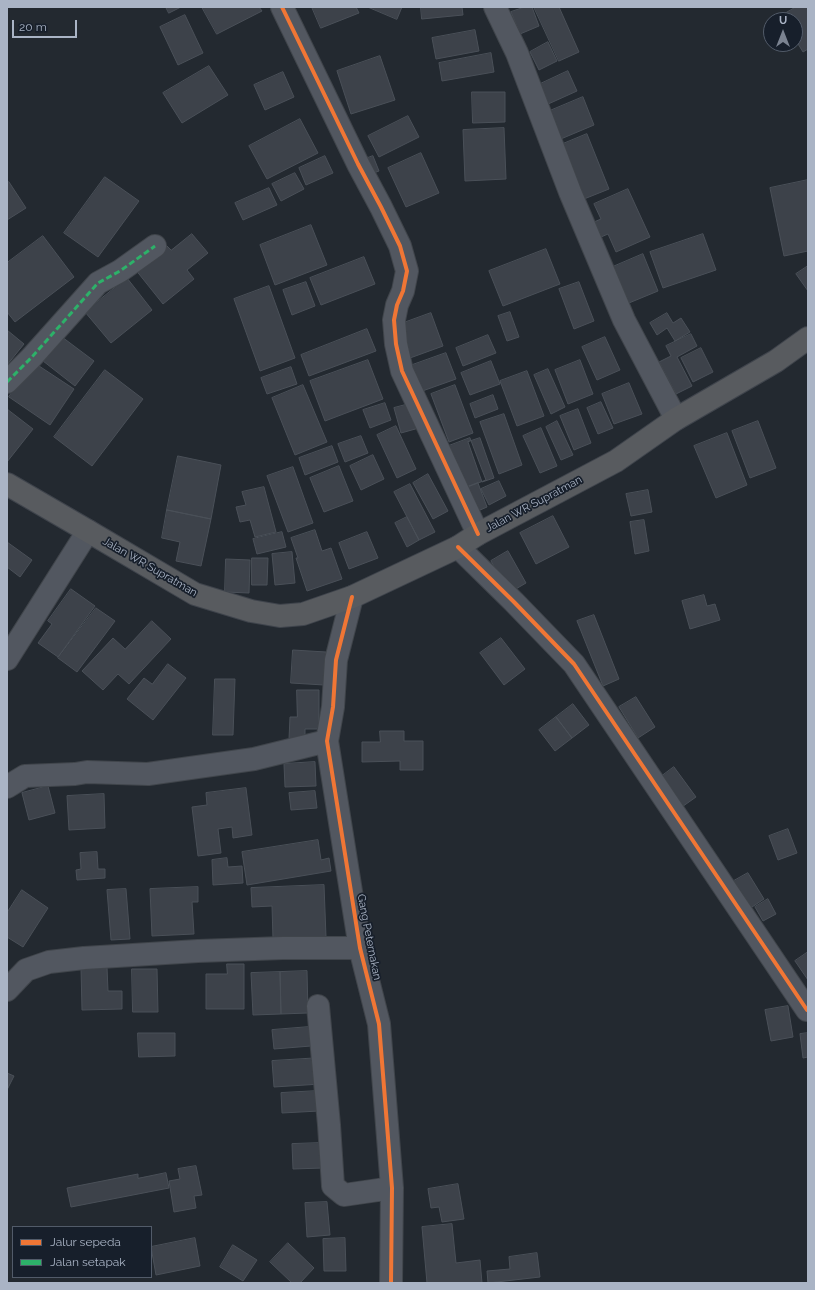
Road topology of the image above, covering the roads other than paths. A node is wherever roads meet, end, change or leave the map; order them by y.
1 (282, 7) edge
2 (495, 7) edge
3 (155, 246) dead end
4 (808, 338) edge
5 (7, 382) edge
6 (676, 419) junction
7 (7, 484) edge
8 (88, 531) junction
9 (478, 534) junction
10 (458, 547) junction
11 (352, 597) junction
12 (7, 659) edge
13 (326, 741) junction
14 (7, 787) edge
15 (360, 948) junction
16 (7, 990) edge
17 (318, 1006) dead end
18 (807, 1010) edge
19 (392, 1188) junction
20 (391, 1283) edge

1 - 9 street
2 - 6 street
3 - 5 street
4 - 6 highway, Jalan WR Supratman
6 - 9 highway, Jalan WR Supratman
7 - 8 highway, Jalan WR Supratman
8 - 11 highway, Jalan WR Supratman
8 - 12 street
9 - 10 highway, Jalan WR Supratman
10 - 11 highway, Jalan WR Supratman
10 - 18 street
11 - 13 street, Gang Peternakan
13 - 14 street
13 - 15 street, Gang Peternakan
15 - 16 street
15 - 19 street, Gang Peternakan
17 - 19 street
19 - 20 street, Gang Peternakan

